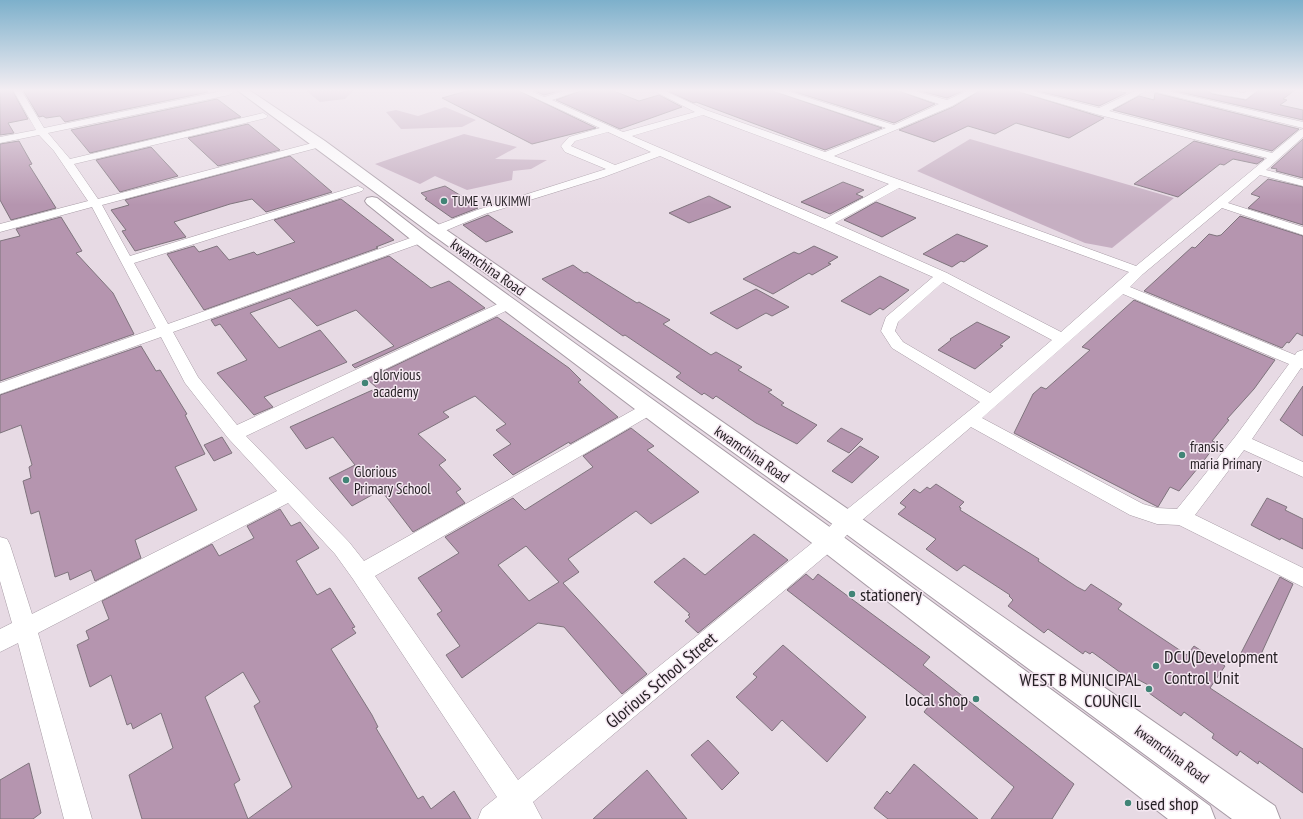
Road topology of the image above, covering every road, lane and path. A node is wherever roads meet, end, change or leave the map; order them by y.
1 (40, 128) edge
2 (60, 128) edge
3 (212, 128) edge
4 (283, 128) edge
5 (287, 128) edge
6 (577, 128) edge
7 (647, 128) edge
8 (748, 128) edge
9 (895, 128) edge
10 (1162, 128) edge
11 (608, 129) joint
12 (42, 132) junction
13 (623, 135) junction
14 (1300, 138) edge
15 (572, 139) junction
16 (0, 140) edge
17 (313, 146) junction
18 (660, 152) junction
19 (826, 156) junction
20 (1275, 157) junction
21 (67, 163) junction
22 (615, 169) junction
23 (1259, 171) junction
24 (1303, 183) edge
25 (897, 184) junction
26 (358, 189) junction
27 (95, 203) junction
28 (1220, 204) junction
29 (827, 223) junction
30 (0, 228) edge
31 (1303, 231) edge
32 (428, 234) junction
33 (126, 261) junction
34 (1138, 271) junction
35 (942, 276) junction
36 (1121, 288) junction
37 (509, 304) junction
38 (538, 313) junction
39 (163, 330) junction
40 (1062, 339) junction
41 (1301, 360) edge
42 (0, 388) edge
43 (991, 401) junction
44 (650, 408) junction
45 (970, 419) junction
46 (234, 434) junction
47 (1241, 441) junction
48 (1303, 470) edge
49 (290, 493) junction
50 (1182, 517) junction
51 (847, 521) junction
52 (829, 541) junction
53 (0, 545) edge
54 (361, 573) junction
55 (1303, 578) edge
56 (25, 628) junction
57 (0, 641) edge
58 (522, 810) edge
59 (78, 819) edge
60 (492, 819) edge
61 (1197, 819) edge
62 (1262, 819) edge

1 - 12 street
2 - 12 street
3 - 21 street
4 - 17 main road, kwamchina Road
5 - 17 main road, kwamchina Road
6 - 15 street
7 - 13 street
8 - 19 street
9 - 19 street
10 - 20 street
11 - 13 street
11 - 15 street
12 - 16 street
12 - 21 street
13 - 18 street
14 - 20 street, Glorious School Street
15 - 22 street
17 - 26 main road, kwamchina Road
17 - 27 street
17 - 32 main road, kwamchina Road
18 - 22 street
18 - 29 street
19 - 25 street
20 - 23 street, Glorious School Street
21 - 27 street
22 - 32 street
23 - 24 street
23 - 28 street, Glorious School Street
25 - 29 street
25 - 34 street
26 - 32 main road, kwamchina Road
26 - 33 street
27 - 30 street
27 - 33 street
28 - 31 street
28 - 34 street, Glorious School Street
29 - 35 street
32 - 37 main road, kwamchina Road
32 - 38 main road, kwamchina Road
32 - 39 street
33 - 39 street
34 - 36 street, Glorious School Street
35 - 40 street
35 - 43 street
36 - 40 street, Glorious School Street
36 - 41 street
37 - 38 main road, kwamchina Road
37 - 46 street
38 - 44 main road, kwamchina Road
38 - 51 main road, kwamchina Road
39 - 42 street
39 - 46 street
40 - 43 street, Glorious School Street
41 - 47 street
43 - 45 street, Glorious School Street
44 - 52 main road, kwamchina Road
44 - 54 street
45 - 50 street
45 - 51 street, Glorious School Street
46 - 49 street
47 - 48 street
47 - 50 street
49 - 54 street
49 - 56 street
50 - 55 street
51 - 52 street, Glorious School Street
51 - 62 main road, kwamchina Road
52 - 58 street, Glorious School Street
52 - 61 main road, kwamchina Road
53 - 56 street
54 - 58 street
56 - 57 street
56 - 59 street
58 - 60 street, Glorious School Street

